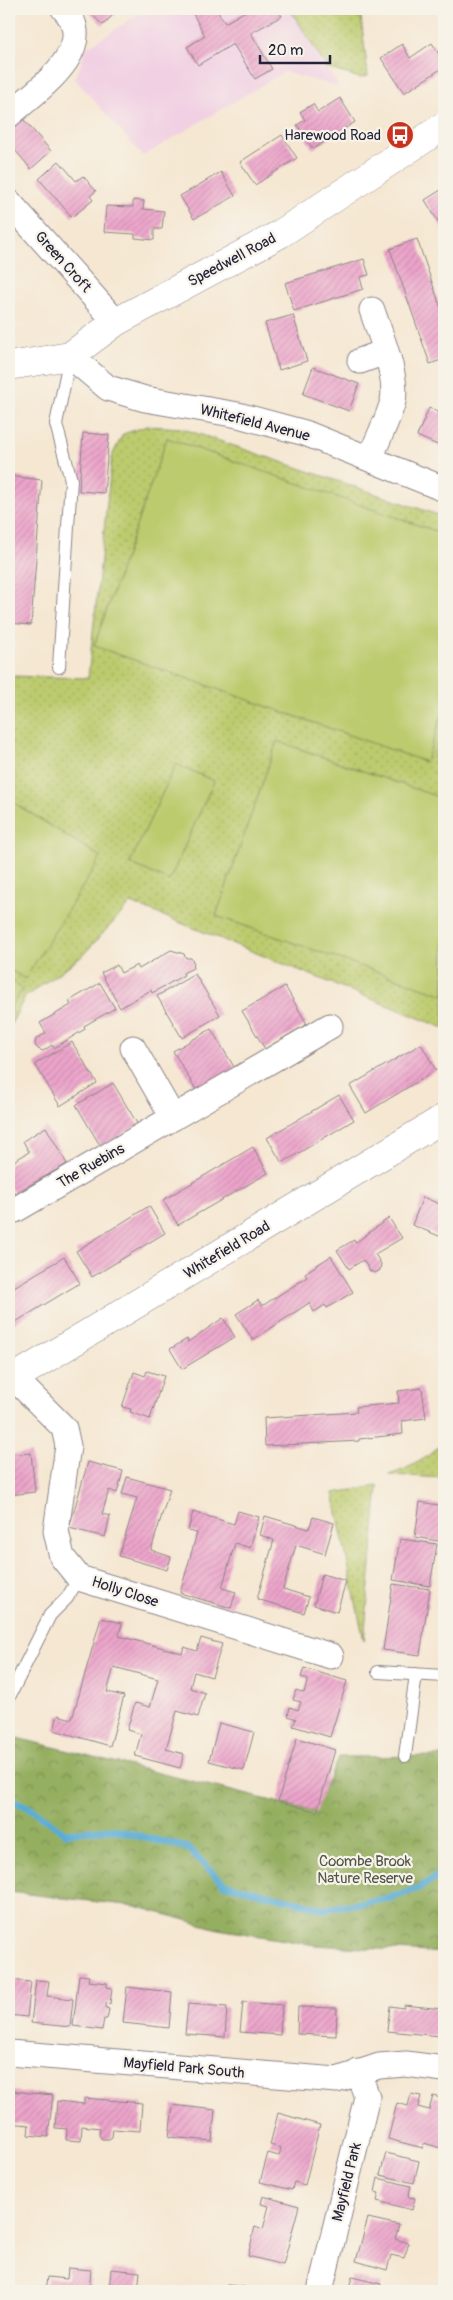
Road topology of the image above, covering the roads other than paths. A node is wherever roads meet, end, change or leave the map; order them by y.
1 (64, 9) edge
2 (9, 115) edge
3 (444, 126) edge
4 (9, 202) edge
5 (372, 310) dead end
6 (116, 322) junction
7 (385, 352) junction
8 (70, 356) junction
9 (360, 361) dead end
10 (9, 366) edge
11 (370, 459) junction
12 (444, 489) edge
13 (59, 667) dead end
14 (330, 1026) dead end
15 (133, 1048) dead end
16 (174, 1118) junction
17 (444, 1118) edge
18 (9, 1212) edge
19 (11, 1380) edge
20 (79, 1578) junction
21 (331, 1656) dead end
22 (378, 1672) dead end
23 (416, 1674) junction
24 (444, 1676) edge
25 (9, 1697) edge
26 (405, 1756) dead end
27 (9, 2053) edge
28 (444, 2069) edge
29 (358, 2072) junction
30 (320, 2291) edge

1 - 2 street
3 - 6 street, Speedwell Road
4 - 6 street, Green Croft
5 - 7 street
6 - 8 street, Speedwell Road
7 - 9 street
7 - 11 street
8 - 10 street, Speedwell Road
8 - 11 street, Whitefield Avenue
8 - 13 lane
11 - 12 street, Whitefield Avenue
14 - 16 street, The Ruebins
15 - 16 street
16 - 18 street, The Ruebins
17 - 19 street, Whitefield Road
19 - 20 street, Holly Close
20 - 21 street, Holly Close
20 - 25 lane
22 - 23 lane
23 - 24 lane
23 - 26 lane
27 - 29 street, Mayfield Park South
28 - 29 street, Mayfield Park South
29 - 30 street, Mayfield Park

